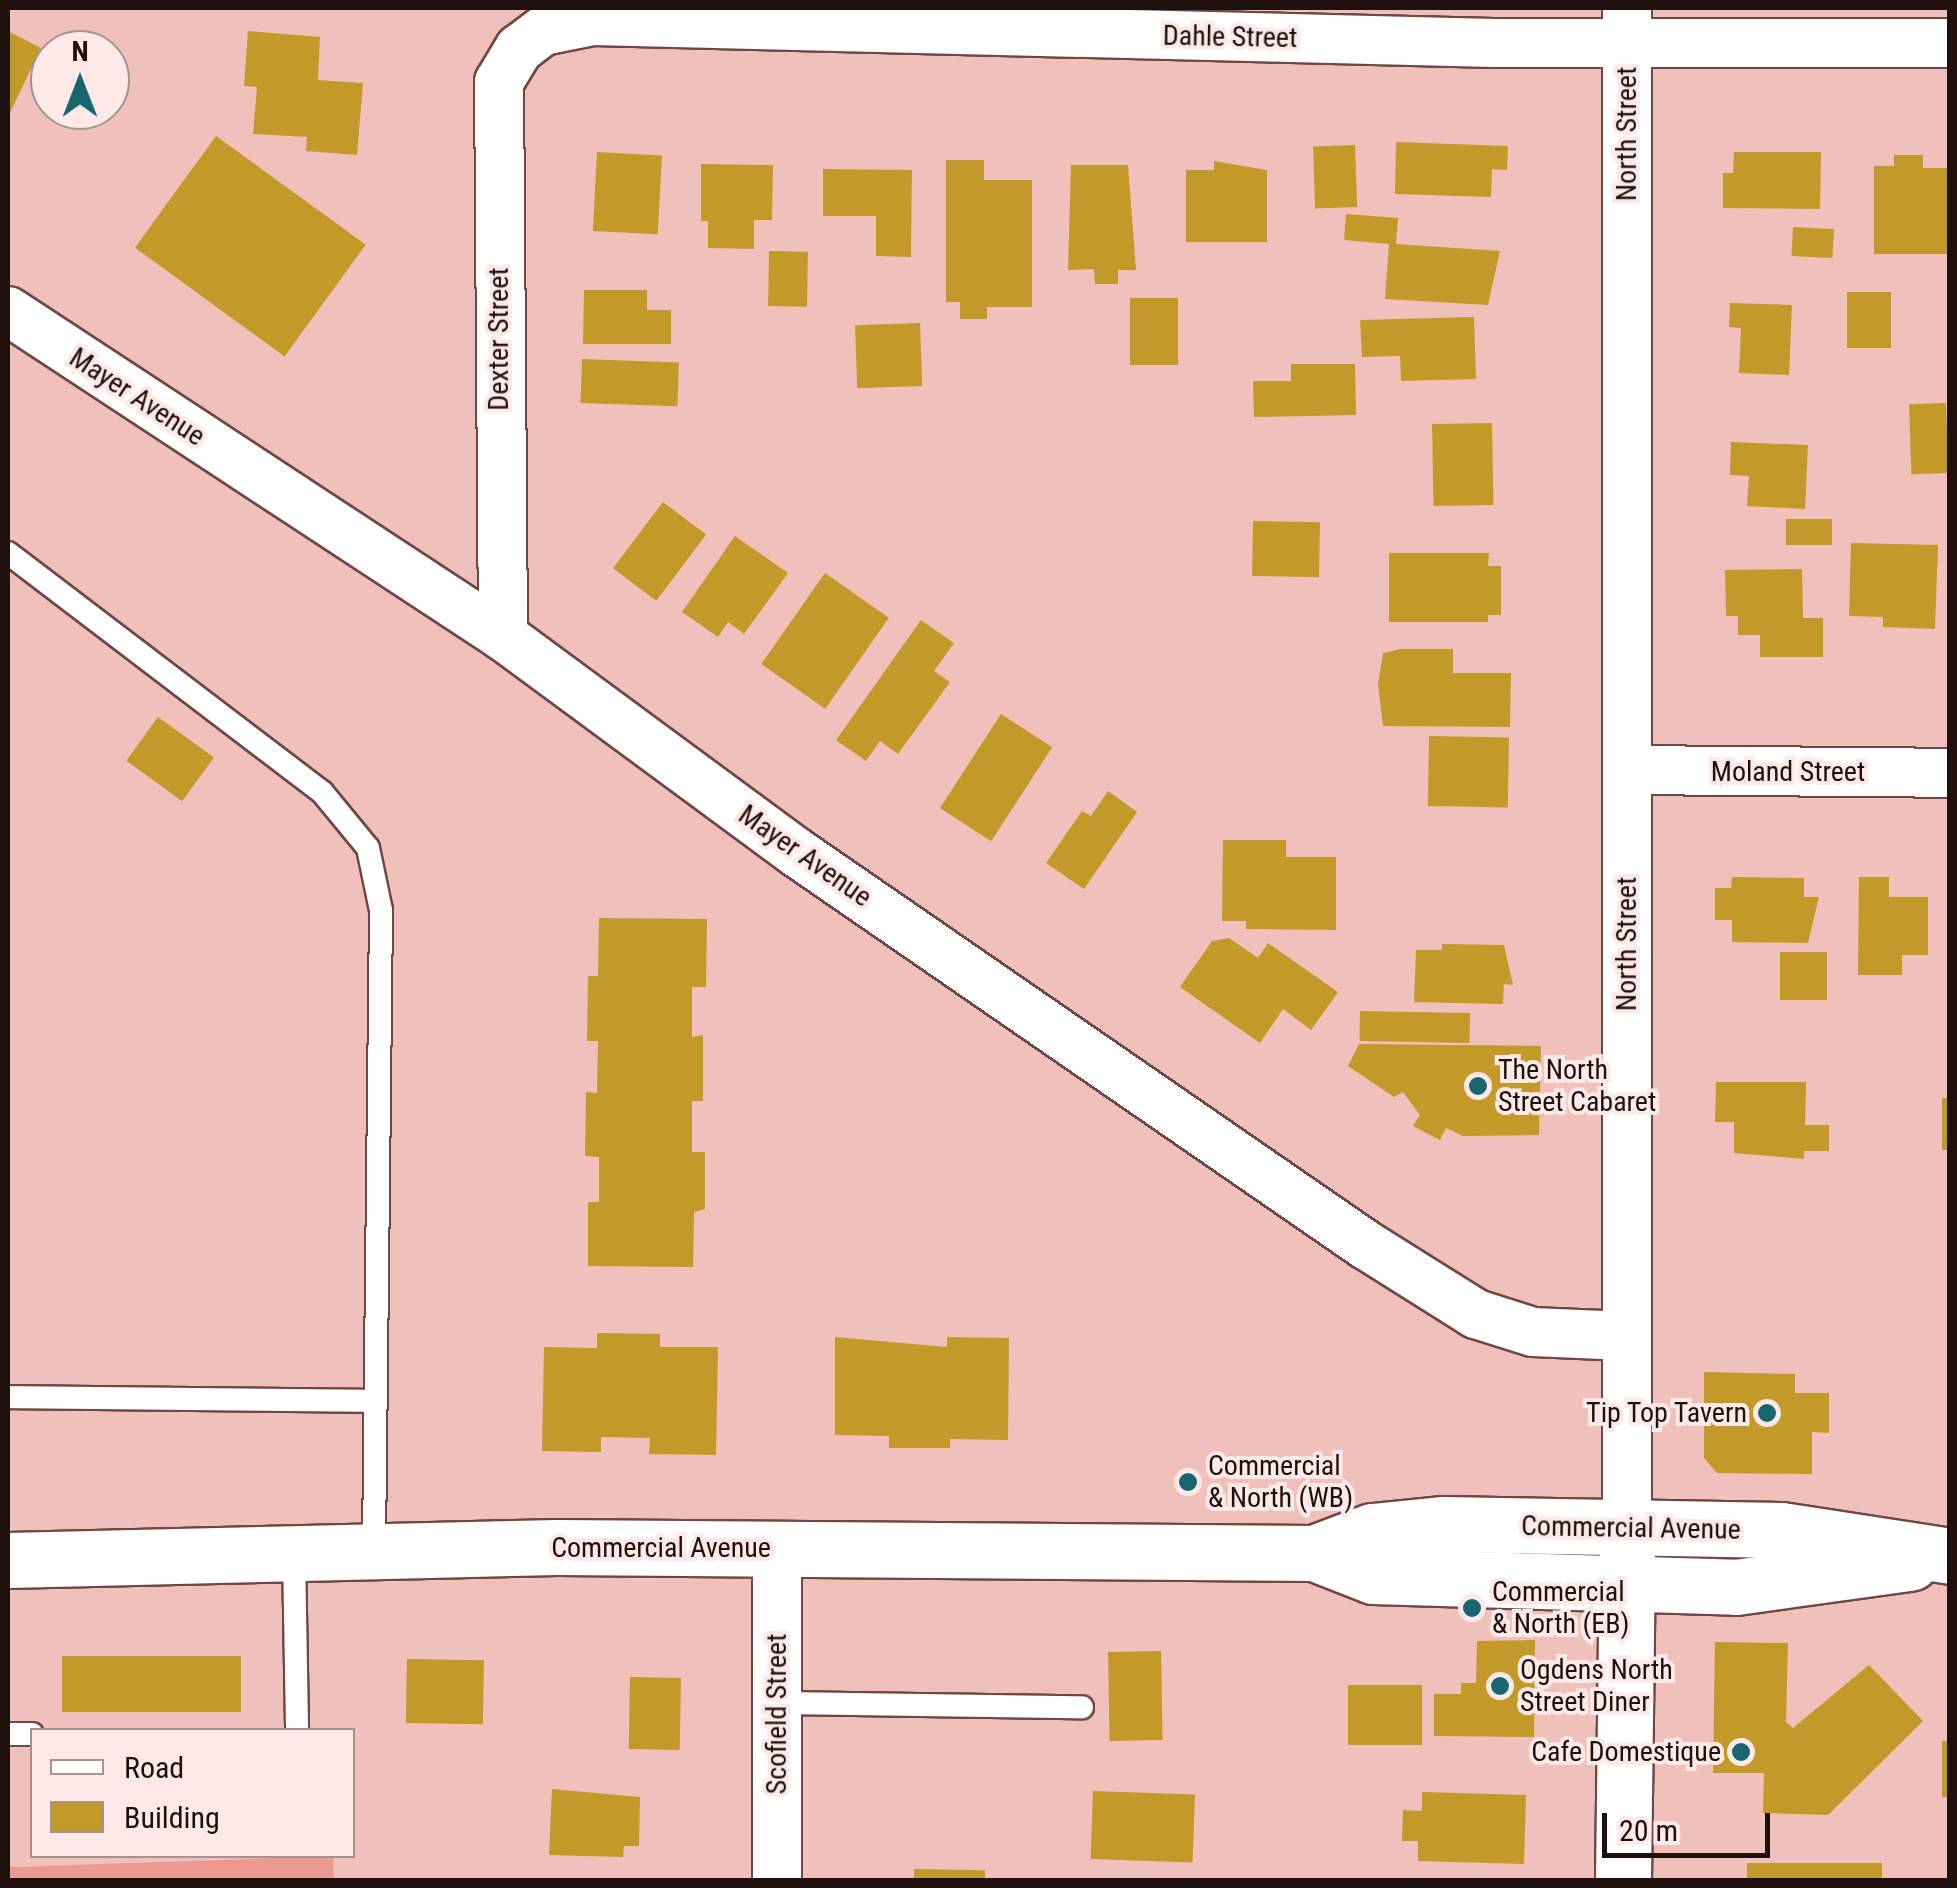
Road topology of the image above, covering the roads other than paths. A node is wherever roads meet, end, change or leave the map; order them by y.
1 (1627, 25) edge
2 (1950, 43) edge
3 (519, 49) joint
4 (8, 311) edge
5 (8, 553) edge
6 (503, 636) junction
7 (1627, 770) junction
8 (1950, 773) edge
9 (1626, 1336) junction
10 (8, 1397) edge
11 (375, 1401) junction
12 (1627, 1528) junction
13 (777, 1547) junction
14 (374, 1551) junction
15 (294, 1552) junction
16 (1314, 1553) junction
17 (1950, 1556) edge
18 (8, 1560) edge
19 (1627, 1585) junction
20 (777, 1703) junction
21 (1082, 1707) dead end
22 (297, 1728) edge
23 (778, 1880) edge
24 (1623, 1880) edge

1 - 2 street, Dahle Street
1 - 3 street, Dahle Street
1 - 7 street, North Street
3 - 6 street, Dexter Street
4 - 6 street, Mayer Avenue
5 - 11 lane
6 - 9 street, Mayer Avenue
7 - 8 street, Moland Street
7 - 9 street, North Street
9 - 12 street, North Street
10 - 11 lane
11 - 14 lane
12 - 16 street, Commercial Avenue
12 - 17 street, Commercial Avenue
12 - 19 street, North Street
13 - 14 street, Commercial Avenue
13 - 16 street, Commercial Avenue
13 - 20 street, Scofield Street
14 - 15 street, Commercial Avenue
15 - 18 street, Commercial Avenue
15 - 22 lane
16 - 19 street, Commercial Avenue
17 - 19 street, Commercial Avenue
19 - 24 street, North Street
20 - 21 lane
20 - 23 street, Scofield Street

